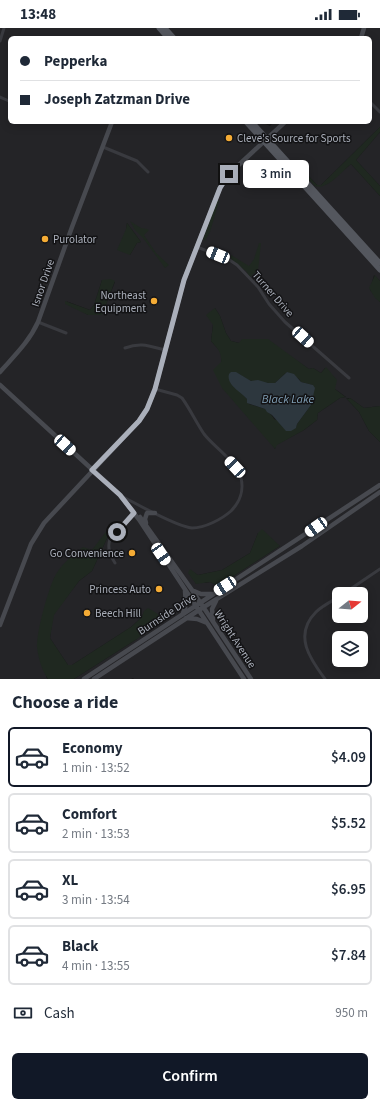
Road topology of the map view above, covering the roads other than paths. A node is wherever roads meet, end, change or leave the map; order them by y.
1 (4, 28) edge
2 (159, 28) edge
3 (165, 28) edge
4 (166, 36) edge
5 (172, 36) edge
6 (0, 41) edge
7 (372, 104) edge
8 (380, 112) edge
9 (111, 124) edge
10 (248, 124) edge
11 (254, 124) edge
12 (283, 124) edge
13 (266, 140) junction
14 (103, 148) junction
15 (148, 172) dead end
16 (197, 246) junction
17 (380, 263) edge
18 (380, 270) edge
19 (38, 322) junction
20 (66, 333) dead end
21 (125, 348) dead end
22 (165, 350) junction
23 (0, 372) edge
24 (350, 378) dead end
25 (1, 387) edge
26 (155, 389) junction
27 (92, 470) junction
28 (380, 485) edge
29 (380, 492) edge
30 (120, 495) junction
31 (134, 513) junction
32 (155, 513) junction
33 (148, 526) junction
34 (154, 544) junction
35 (162, 546) junction
36 (115, 563) dead end
37 (380, 569) edge
38 (353, 587) edge
39 (185, 589) junction
40 (192, 590) junction
41 (214, 593) junction
42 (219, 598) junction
43 (332, 601) edge
44 (200, 606) junction
45 (183, 613) junction
46 (186, 618) junction
47 (211, 623) junction
48 (0, 625) edge
49 (84, 679) edge
50 (94, 679) edge
51 (244, 679) edge
52 (251, 679) edge
53 (324, 679) edge

1 - 6 street
2 - 4 main road
3 - 5 main road
7 - 8 street
9 - 14 main road, Isnor Drive
10 - 13 main road
11 - 13 main road
12 - 13 main road
13 - 16 main road
13 - 17 main road
13 - 18 main road
14 - 15 street
14 - 19 main road, Isnor Drive
16 - 22 main road
16 - 24 street, Turner Drive
19 - 20 street
19 - 23 main road, Isnor Drive
21 - 22 street
22 - 26 main road
25 - 27 main road, Wright Avenue
26 - 27 main road
26 - 32 street
27 - 30 main road, Wright Avenue
27 - 48 main road
28 - 41 main road, Burnside Drive
29 - 42 main road, Burnside Drive
30 - 31 main road, Wright Avenue
30 - 32 street
31 - 33 main road, Wright Avenue
31 - 34 main road, Wright Avenue
31 - 36 street
32 - 33 main road
33 - 35 main road, Wright Avenue
34 - 35 main road
34 - 39 main road, Wright Avenue
35 - 40 main road, Wright Avenue
37 - 38 street
39 - 44 main road, Wright Avenue
39 - 45 main road
40 - 41 main road
40 - 44 main road, Wright Avenue
41 - 44 main road, Burnside Drive
42 - 44 main road, Burnside Drive
42 - 47 main road
43 - 53 street
44 - 45 main road, Burnside Drive
44 - 46 main road, Burnside Drive
44 - 47 main road, Wright Avenue
45 - 49 main road, Burnside Drive
46 - 47 main road
46 - 50 main road, Burnside Drive
47 - 51 main road, Wright Avenue
47 - 52 main road, Wright Avenue

